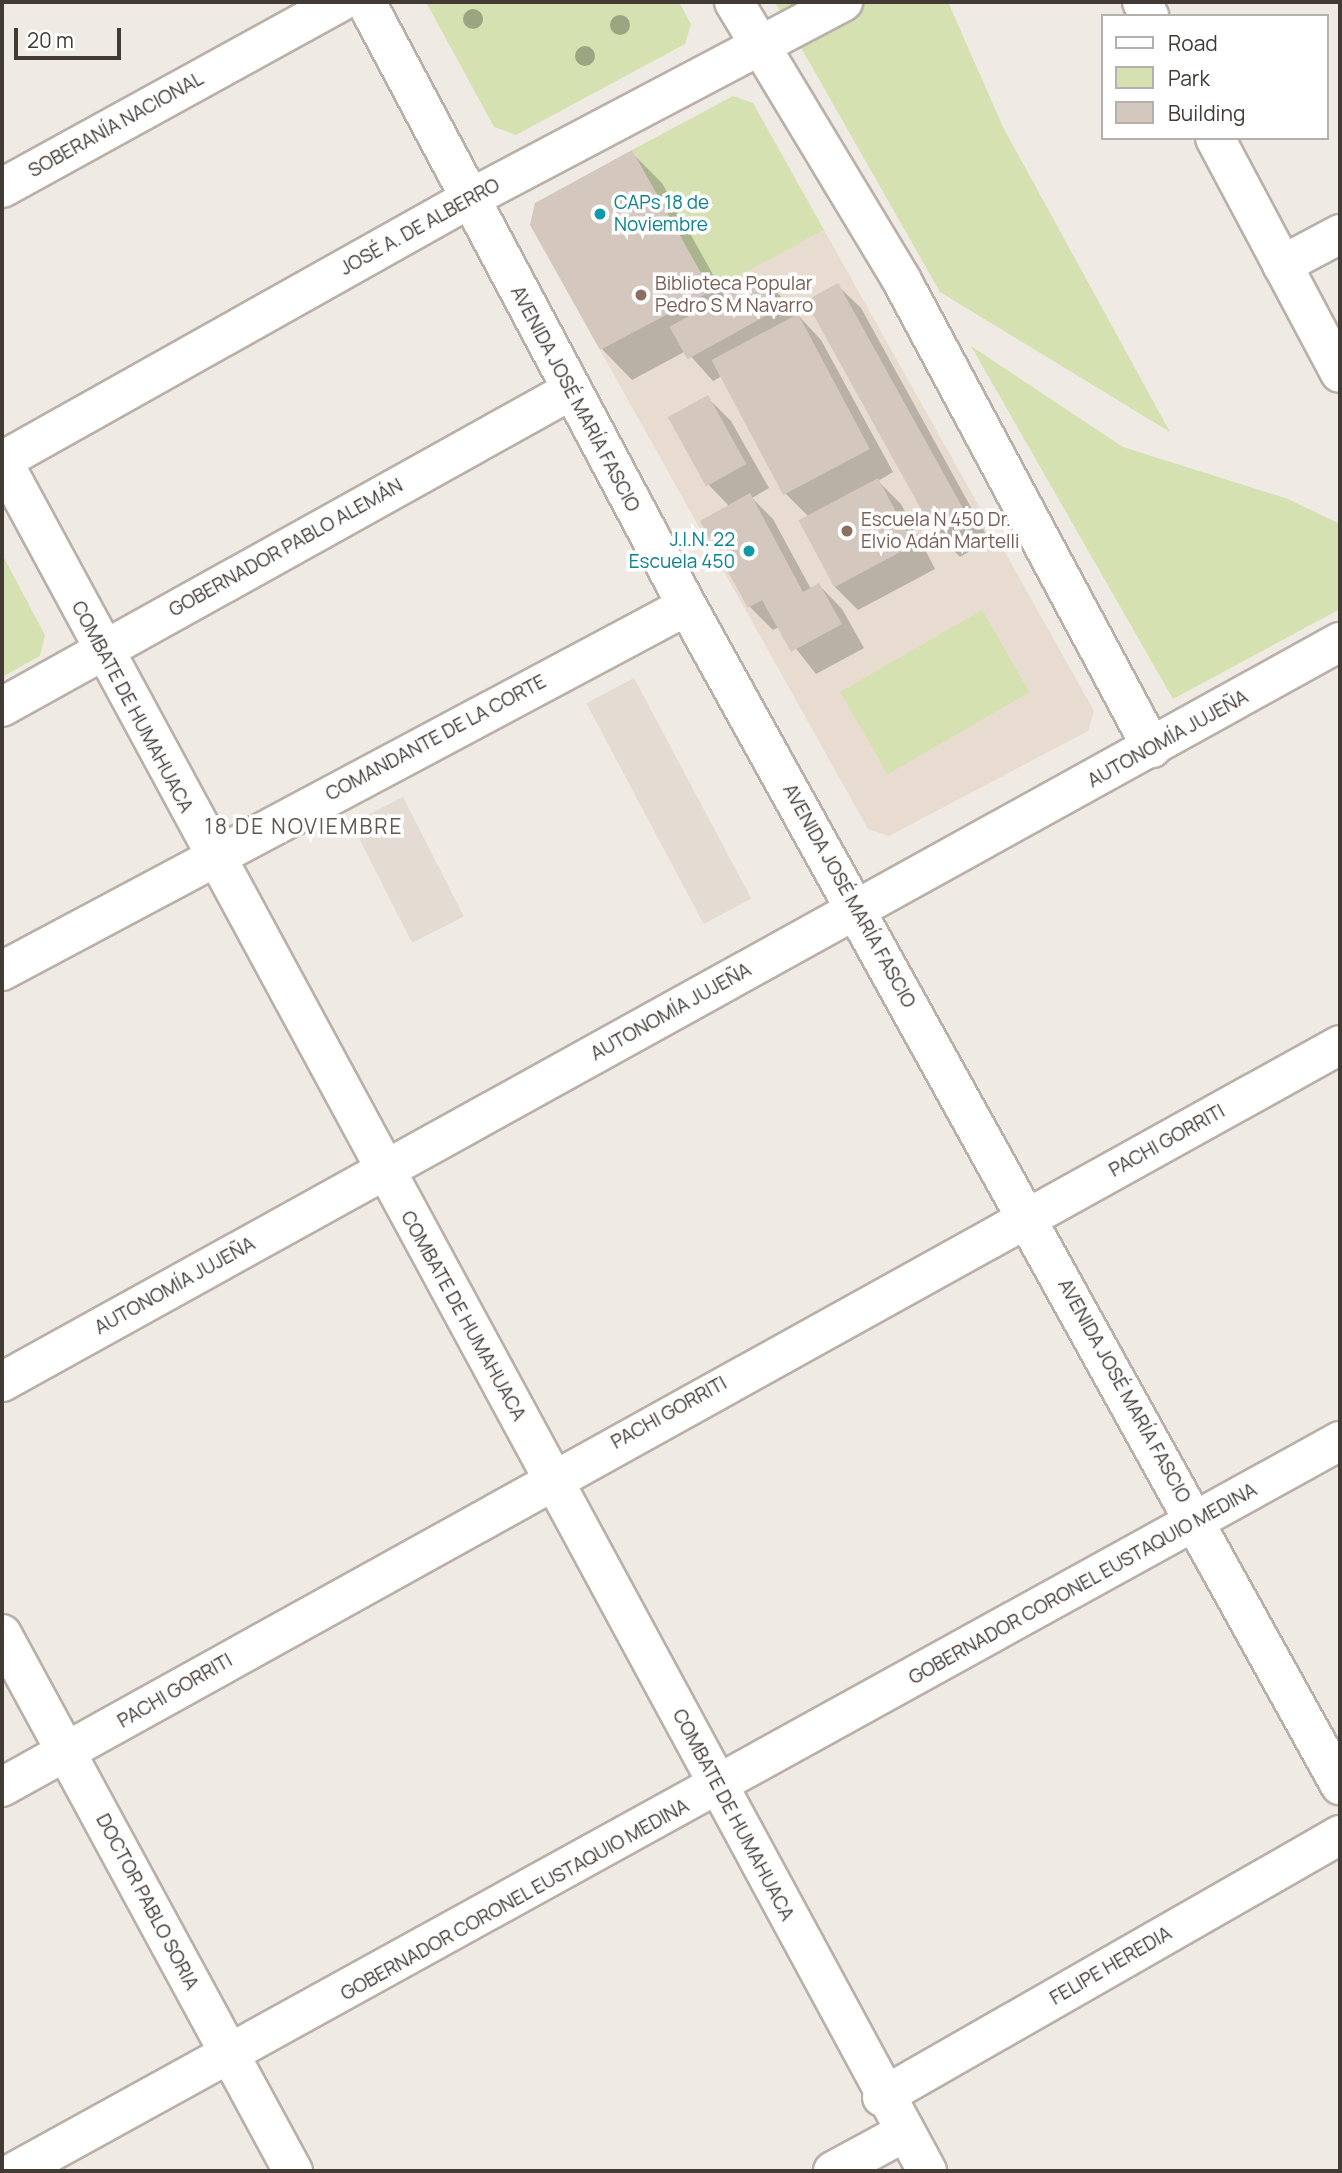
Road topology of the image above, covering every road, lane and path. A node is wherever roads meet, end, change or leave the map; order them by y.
1 (341, 2) edge
2 (366, 2) edge
3 (734, 2) edge
4 (843, 2) edge
5 (759, 46) junction
6 (1216, 140) edge
7 (2, 188) edge
8 (469, 199) junction
9 (1340, 234) edge
10 (1282, 265) junction
11 (1340, 373) edge
12 (570, 391) junction
13 (2, 460) edge
14 (687, 606) junction
15 (1340, 642) edge
16 (100, 650) junction
17 (2, 707) edge
18 (1152, 748) junction
19 (212, 856) junction
20 (858, 909) junction
21 (2, 971) edge
22 (1340, 1045) edge
23 (384, 1171) junction
24 (1027, 1217) junction
25 (2, 1382) edge
26 (1340, 1441) edge
27 (551, 1478) junction
28 (1196, 1519) junction
29 (2, 1634) edge
30 (68, 1751) junction
31 (1340, 1785) edge
32 (2, 1787) edge
33 (720, 1788) junction
34 (1340, 1835) edge
35 (228, 2057) junction
36 (882, 2097) junction
37 (905, 2132) junction
38 (16, 2171) edge
39 (293, 2171) edge
40 (833, 2171) edge
41 (927, 2171) edge

1 - 7 street, SOBERANÍA NACIONAL
2 - 8 street, AVENIDA JOSÉ MARÍA FASCIO
3 - 5 street
4 - 5 street, JOSÉ A. DE ALBERRO
5 - 8 street, JOSÉ A. DE ALBERRO
5 - 18 street
6 - 10 street
8 - 12 street, AVENIDA JOSÉ MARÍA FASCIO
8 - 13 street, JOSÉ A. DE ALBERRO
9 - 10 street
10 - 11 street
12 - 14 street, AVENIDA JOSÉ MARÍA FASCIO
12 - 16 street, GOBERNADOR PABLO ALEMÁN
13 - 16 street, COMBATE DE HUMAHUACA
14 - 19 street, COMANDANTE DE LA CORTE
14 - 20 street, AVENIDA JOSÉ MARÍA FASCIO
15 - 18 street, AUTONOMÍA JUJEÑA
16 - 17 street, GOBERNADOR PABLO ALEMÁN
16 - 19 street, COMBATE DE HUMAHUACA
18 - 20 street, AUTONOMÍA JUJEÑA
19 - 21 street, COMANDANTE DE LA CORTE
19 - 23 street, COMBATE DE HUMAHUACA
20 - 23 street, AUTONOMÍA JUJEÑA
20 - 24 street, AVENIDA JOSÉ MARÍA FASCIO
22 - 24 street, PACHI GORRITI
23 - 25 street, AUTONOMÍA JUJEÑA
23 - 27 street, COMBATE DE HUMAHUACA
24 - 27 street, PACHI GORRITI
24 - 28 street, AVENIDA JOSÉ MARÍA FASCIO
26 - 28 street, GOBERNADOR CORONEL EUSTAQUIO MEDINA
27 - 30 street, PACHI GORRITI
27 - 33 street, COMBATE DE HUMAHUACA
28 - 31 street, AVENIDA JOSÉ MARÍA FASCIO
28 - 33 street, GOBERNADOR CORONEL EUSTAQUIO MEDINA
29 - 30 street, DOCTOR PABLO SORIA
30 - 32 street, PACHI GORRITI
30 - 35 street, DOCTOR PABLO SORIA
33 - 35 street, GOBERNADOR CORONEL EUSTAQUIO MEDINA
33 - 36 street, COMBATE DE HUMAHUACA
34 - 36 street, FELIPE HEREDIA
35 - 38 street, GOBERNADOR CORONEL EUSTAQUIO MEDINA
35 - 39 street, DOCTOR PABLO SORIA
36 - 37 street, COMBATE DE HUMAHUACA
37 - 40 street
37 - 41 street, COMBATE DE HUMAHUACA

